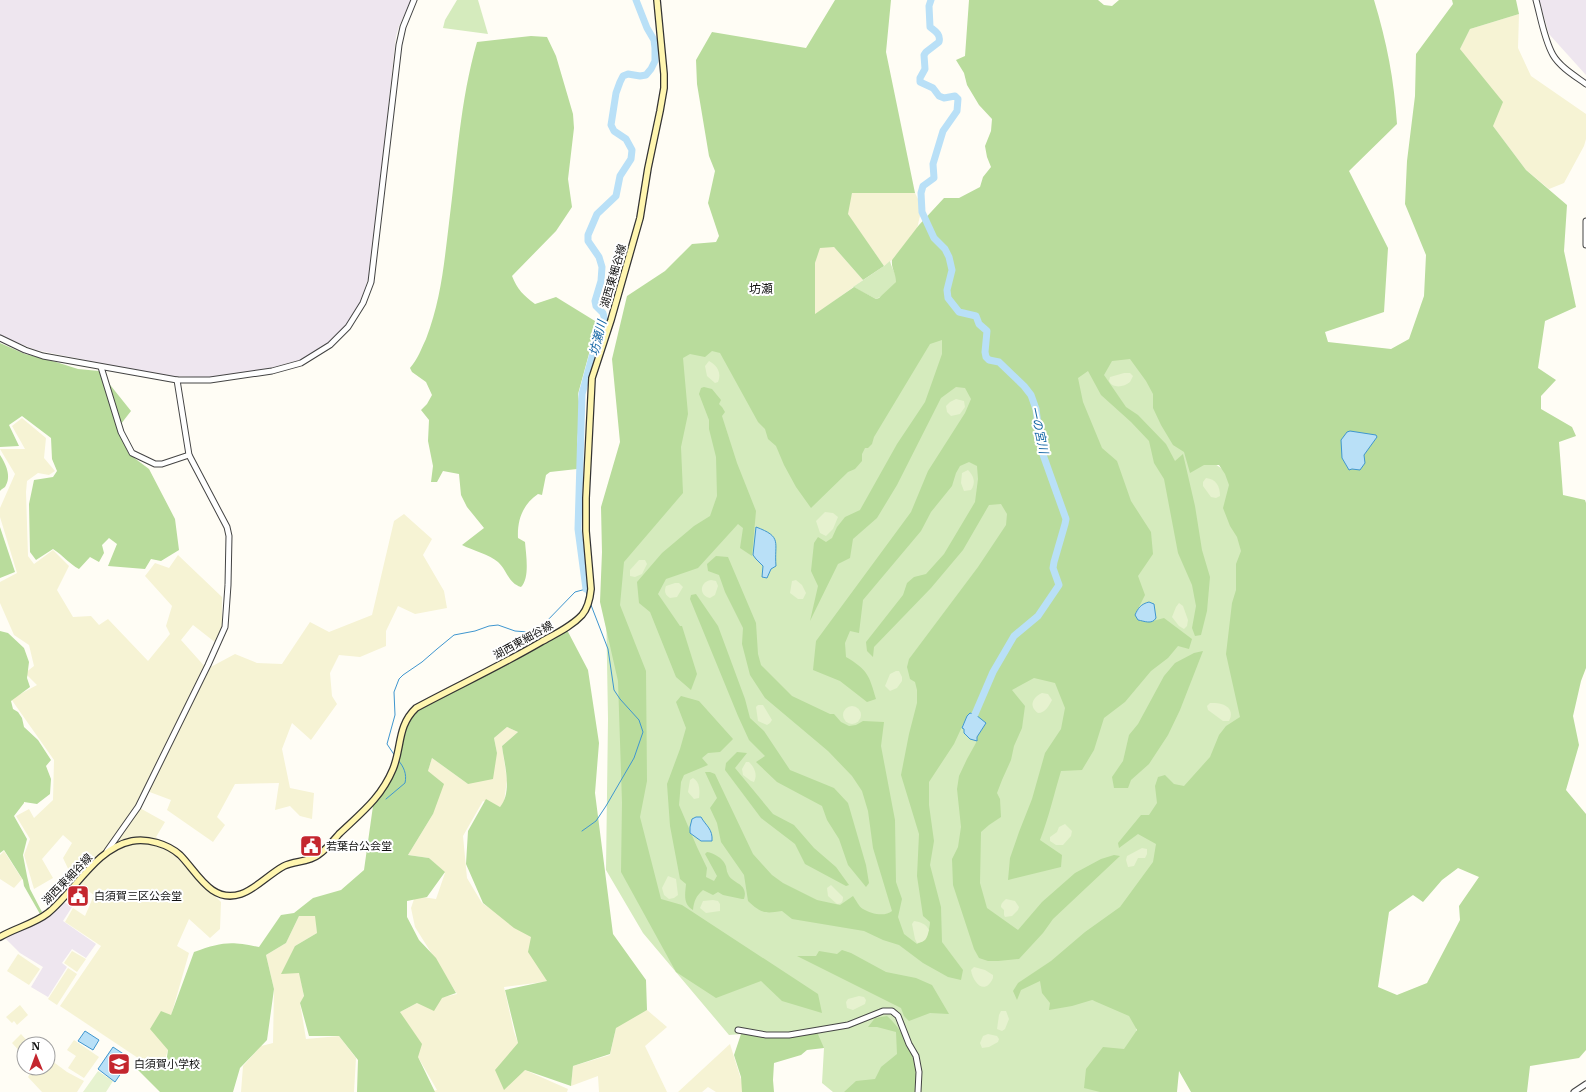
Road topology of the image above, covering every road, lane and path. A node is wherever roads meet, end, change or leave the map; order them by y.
1 (414, 0) edge
2 (658, 0) edge
3 (1536, 0) edge
4 (1586, 84) edge
5 (1586, 221) edge
6 (1586, 244) edge
7 (0, 338) edge
8 (101, 367) junction
9 (177, 380) junction
10 (190, 455) junction
11 (107, 851) junction
12 (0, 937) edge
13 (738, 1030) dead end
14 (1586, 1084) edge
15 (918, 1092) edge
16 (1574, 1092) edge

1 - 9 street
2 - 11 main road, 湖西東細谷線
3 - 4 street
5 - 6 street
7 - 8 street
8 - 9 street
8 - 10 street
9 - 10 street
10 - 11 street
11 - 12 main road, 湖西東細谷線
13 - 15 street
14 - 16 street

